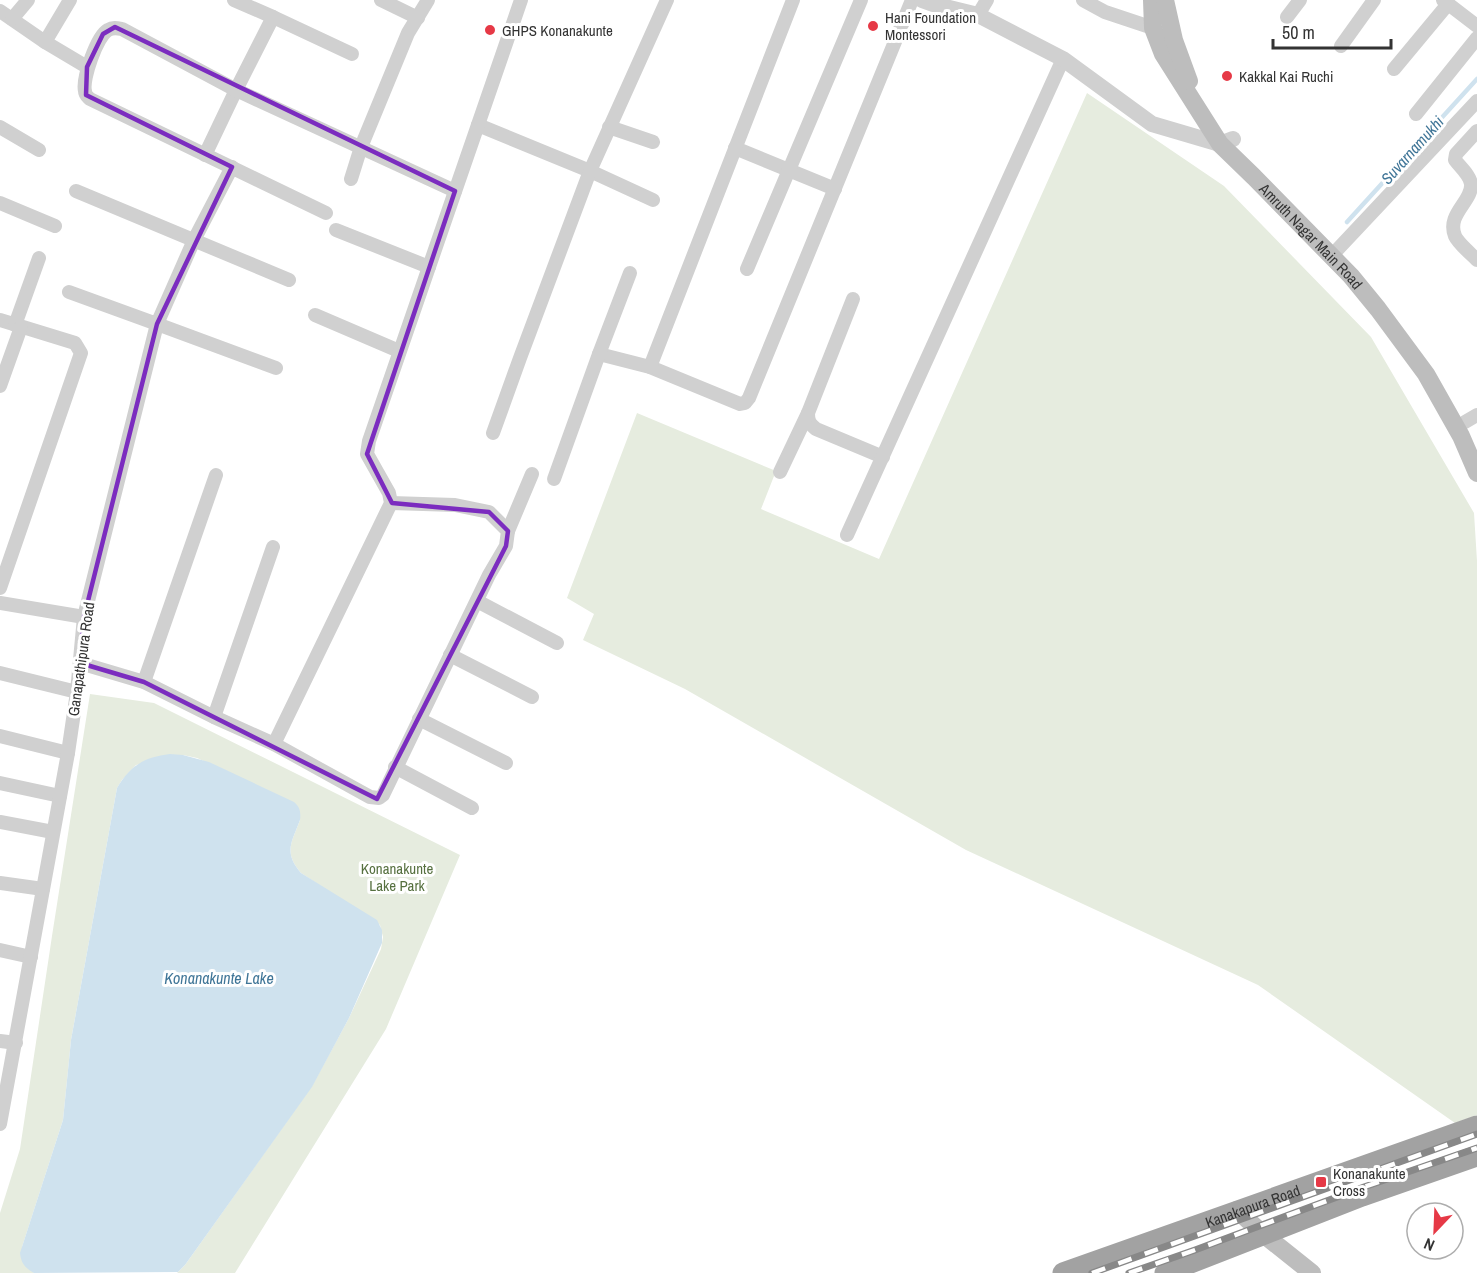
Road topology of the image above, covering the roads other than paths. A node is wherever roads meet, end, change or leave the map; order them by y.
1 (28, 0) edge
2 (70, 0) edge
3 (234, 0) edge
4 (381, 0) edge
5 (428, 0) edge
6 (521, 0) edge
7 (667, 0) edge
8 (793, 0) edge
9 (861, 0) edge
10 (912, 0) edge
11 (922, 0) edge
12 (987, 0) edge
13 (1083, 0) edge
14 (1152, 0) edge
15 (1165, 0) edge
16 (1300, 0) edge
17 (1374, 0) edge
18 (1446, 2) edge
19 (0, 11) edge
20 (978, 15) junction
21 (273, 17) junction
22 (418, 18) junction
23 (1287, 18) dead end
24 (12, 20) junction
25 (1477, 26) edge
26 (1153, 28) junction
27 (1477, 38) edge
28 (45, 42) junction
29 (1341, 46) dead end
30 (352, 54) dead end
31 (1063, 58) junction
32 (87, 67) junction
33 (1394, 69) dead end
34 (236, 90) junction
35 (1477, 101) edge
36 (1416, 114) dead end
37 (478, 125) junction
38 (0, 127) edge
39 (609, 127) junction
40 (1477, 131) edge
41 (653, 142) dead end
42 (1226, 142) junction
43 (361, 147) junction
44 (735, 148) junction
45 (39, 150) dead end
46 (205, 155) junction
47 (232, 167) junction
48 (789, 170) junction
49 (590, 171) junction
50 (351, 179) dead end
51 (835, 189) junction
52 (76, 190) dead end
53 (455, 191) junction
54 (652, 200) dead end
55 (0, 203) edge
56 (326, 213) dead end
57 (55, 226) dead end
58 (336, 230) dead end
59 (194, 240) junction
60 (1337, 250) junction
61 (39, 258) dead end
62 (1477, 260) edge
63 (429, 267) junction
64 (747, 269) dead end
65 (630, 273) dead end
66 (289, 280) dead end
67 (69, 292) dead end
68 (853, 299) dead end
69 (315, 315) dead end
70 (0, 320) edge
71 (157, 324) junction
72 (18, 326) junction
73 (399, 351) junction
74 (599, 354) junction
75 (276, 368) dead end
76 (650, 368) junction
77 (0, 386) edge
78 (808, 413) junction
79 (1471, 418) edge
80 (493, 433) dead end
81 (1477, 450) edge
82 (884, 457) junction
83 (780, 472) dead end
84 (1477, 473) edge
85 (532, 474) dead end
86 (216, 475) dead end
87 (554, 479) dead end
88 (391, 503) junction
89 (508, 531) junction
90 (847, 535) dead end
91 (273, 547) dead end
92 (0, 588) edge
93 (477, 601) junction
94 (0, 603) edge
95 (84, 616) junction
96 (557, 643) dead end
97 (450, 655) junction
98 (80, 663) junction
99 (0, 673) edge
100 (144, 682) junction
101 (77, 692) junction
102 (532, 697) dead end
103 (214, 717) junction
104 (419, 719) junction
105 (0, 736) edge
106 (274, 744) junction
107 (68, 753) junction
108 (506, 763) dead end
109 (395, 767) junction
110 (0, 783) edge
111 (60, 796) junction
112 (472, 808) dead end
113 (0, 822) edge
114 (53, 832) junction
115 (0, 883) edge
116 (43, 889) junction
117 (0, 950) edge
118 (31, 957) junction
119 (0, 1041) edge
120 (16, 1043) junction
121 (0, 1124) edge
122 (1477, 1126) edge
123 (1477, 1156) edge
124 (1237, 1210) junction
125 (1263, 1234) junction
126 (1179, 1270) edge
127 (1063, 1273) edge
128 (1312, 1273) edge

1 - 24 street
2 - 28 street
3 - 21 street
4 - 22 street
5 - 22 street
6 - 37 street
7 - 39 street
8 - 44 street
9 - 48 street
10 - 51 street
11 - 20 street
12 - 20 street
13 - 26 street
14 - 26 main road, Amruth Nagar Main Road
15 - 42 main road, Amruth Nagar Main Road
16 - 23 street
17 - 29 street
18 - 25 street
18 - 33 street
19 - 24 street
20 - 31 street
21 - 30 street
21 - 34 street
22 - 43 street
24 - 28 street
26 - 42 main road, Amruth Nagar Main Road
27 - 36 street
28 - 32 street
31 - 42 street
31 - 82 street
32 - 34 street
32 - 46 street
34 - 43 street
34 - 46 street
35 - 60 street
37 - 49 street
37 - 53 street
38 - 45 street
39 - 41 street
39 - 49 street
40 - 62 street
42 - 60 main road, Amruth Nagar Main Road
42 - 84 main road, Amruth Nagar Main Road
43 - 50 street
43 - 53 street
44 - 48 street
44 - 76 street
46 - 47 street
47 - 56 street
47 - 59 street, Ganapathipura Road
48 - 51 street
48 - 64 street
49 - 54 street
49 - 80 street
51 - 76 street
52 - 59 street
53 - 63 street
55 - 57 street
58 - 63 street
59 - 66 street
59 - 71 street, Ganapathipura Road
60 - 79 main road, Amruth Nagar Main Road
61 - 72 street
63 - 73 street
65 - 74 street
67 - 71 street
68 - 78 street
69 - 73 street
70 - 72 street
71 - 75 street
71 - 95 street, Ganapathipura Road
72 - 77 street
72 - 92 street
73 - 88 street
74 - 76 street
74 - 87 street
78 - 82 street
78 - 83 street
79 - 81 main road, Amruth Nagar Main Road
82 - 90 street
85 - 89 street
86 - 100 street
88 - 89 street
88 - 106 street
89 - 93 street
91 - 103 street
93 - 96 street
93 - 97 street
94 - 95 street
95 - 98 street, Ganapathipura Road
97 - 102 street
97 - 104 street
98 - 100 street
98 - 101 street, Ganapathipura Road
99 - 101 street
100 - 103 street
101 - 107 street, Ganapathipura Road
103 - 106 street
104 - 108 street
104 - 109 street
105 - 107 street
106 - 109 street
107 - 111 street, Ganapathipura Road
109 - 112 street
110 - 111 street
111 - 114 street, Ganapathipura Road
113 - 114 street
114 - 116 street, Ganapathipura Road
115 - 116 street
116 - 118 street, Ganapathipura Road
117 - 118 street
118 - 120 street, Ganapathipura Road
119 - 120 street
120 - 121 street, Ganapathipura Road
122 - 124 highway, Kanakapura Road
123 - 125 highway, Kanakapura Road
124 - 125 main road
124 - 127 highway, Kanakapura Road
125 - 126 highway, Kanakapura Road
125 - 128 main road

